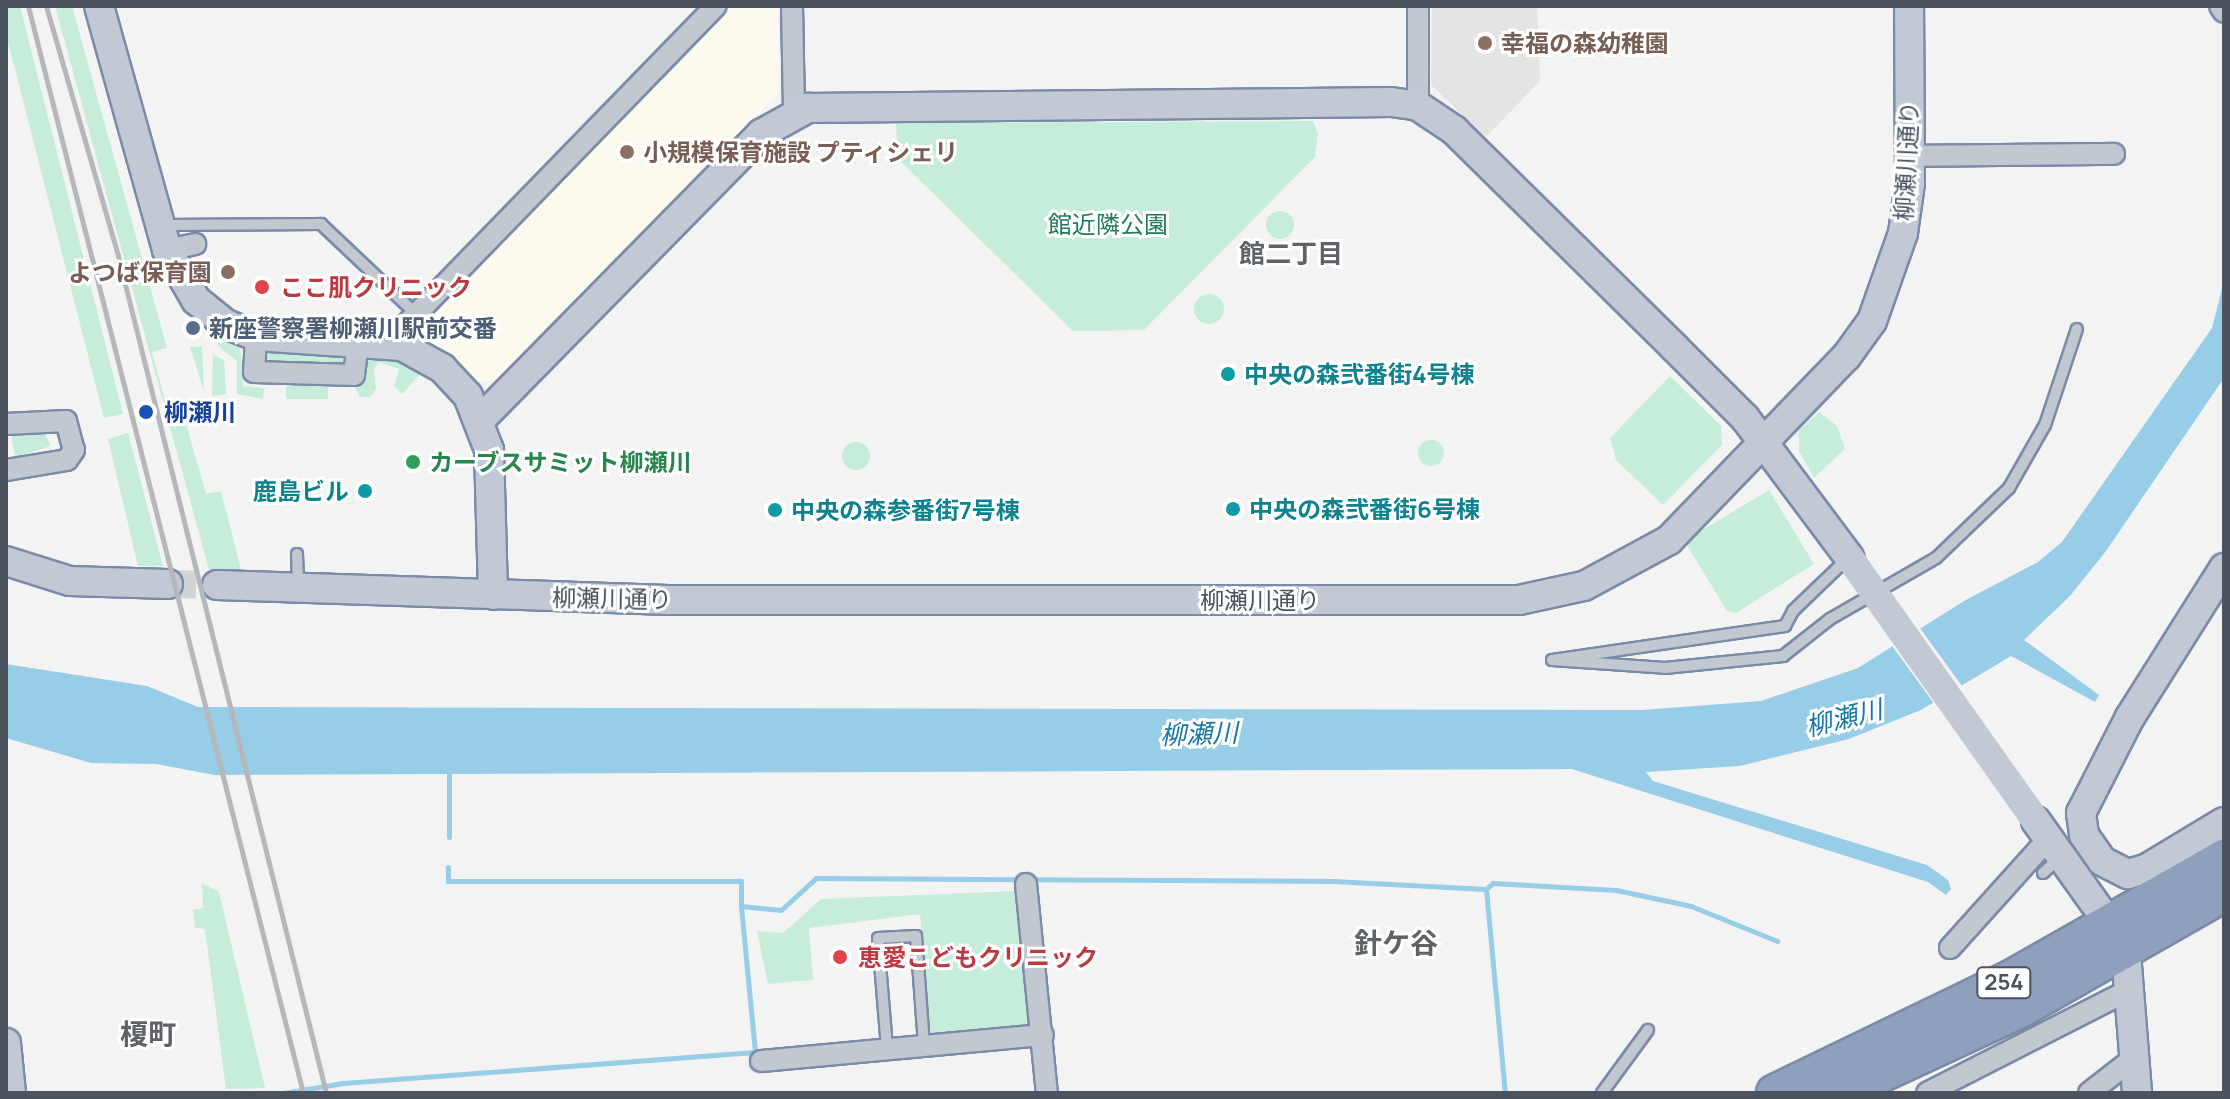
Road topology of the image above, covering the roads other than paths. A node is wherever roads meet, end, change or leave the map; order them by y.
1 (99, 6) edge
2 (716, 6) edge
3 (792, 6) edge
4 (1418, 6) edge
5 (1909, 6) edge
6 (2220, 6) edge
7 (2224, 12) edge
8 (1418, 106) junction
9 (794, 115) junction
10 (2114, 154) dead end
11 (1909, 156) junction
12 (164, 238) junction
13 (195, 244) dead end
14 (415, 313) junction
15 (2077, 329) dead end
16 (388, 343) junction
17 (481, 419) junction
18 (6, 424) edge
19 (1764, 441) junction
20 (6, 470) edge
21 (297, 554) dead end
22 (1849, 557) junction
23 (6, 561) edge
24 (2224, 568) edge
25 (168, 584) tunnel mouth
26 (217, 585) tunnel mouth
27 (298, 589) junction
28 (493, 595) junction
29 (2224, 822) edge
30 (2048, 847) junction
31 (2224, 858) edge
32 (1026, 884) dead end
33 (2224, 893) edge
34 (2117, 940) junction
35 (1950, 948) dead end
36 (2127, 991) junction
37 (1648, 1030) dead end
38 (1043, 1035) junction
39 (6, 1043) edge
40 (924, 1044) junction
41 (887, 1048) junction
42 (2134, 1058) junction
43 (761, 1061) dead end
44 (11, 1093) edge
45 (1047, 1093) edge
46 (1602, 1093) edge
47 (1775, 1093) edge
48 (1839, 1093) edge
49 (1927, 1093) edge
50 (2089, 1093) edge
51 (2137, 1093) edge

1 - 12 street
2 - 14 street
3 - 9 street
4 - 8 street
5 - 11 street, 柳瀬川通り
6 - 7 street
8 - 9 street
8 - 19 street
9 - 17 street
10 - 11 street
11 - 19 street, 柳瀬川通り
12 - 13 street
12 - 14 lane
12 - 16 street
14 - 16 street
15 - 22 lane
16 - 17 street
17 - 28 street
18 - 20 street
19 - 22 street
19 - 28 street, 柳瀬川通り
21 - 27 lane
22 - 30 street, bridge
23 - 25 street
24 - 29 street
26 - 27 street, 柳瀬川通り
27 - 28 street, 柳瀬川通り
30 - 34 street
30 - 35 street
31 - 34 highway, 254
32 - 38 street
33 - 34 highway, 254
34 - 36 street
34 - 47 highway, 254
34 - 48 highway, 254
36 - 42 street
36 - 49 street
37 - 46 lane
38 - 40 street
38 - 45 street
39 - 44 street
40 - 41 street
40 - 41 lane
41 - 43 street
42 - 50 street
42 - 51 street

